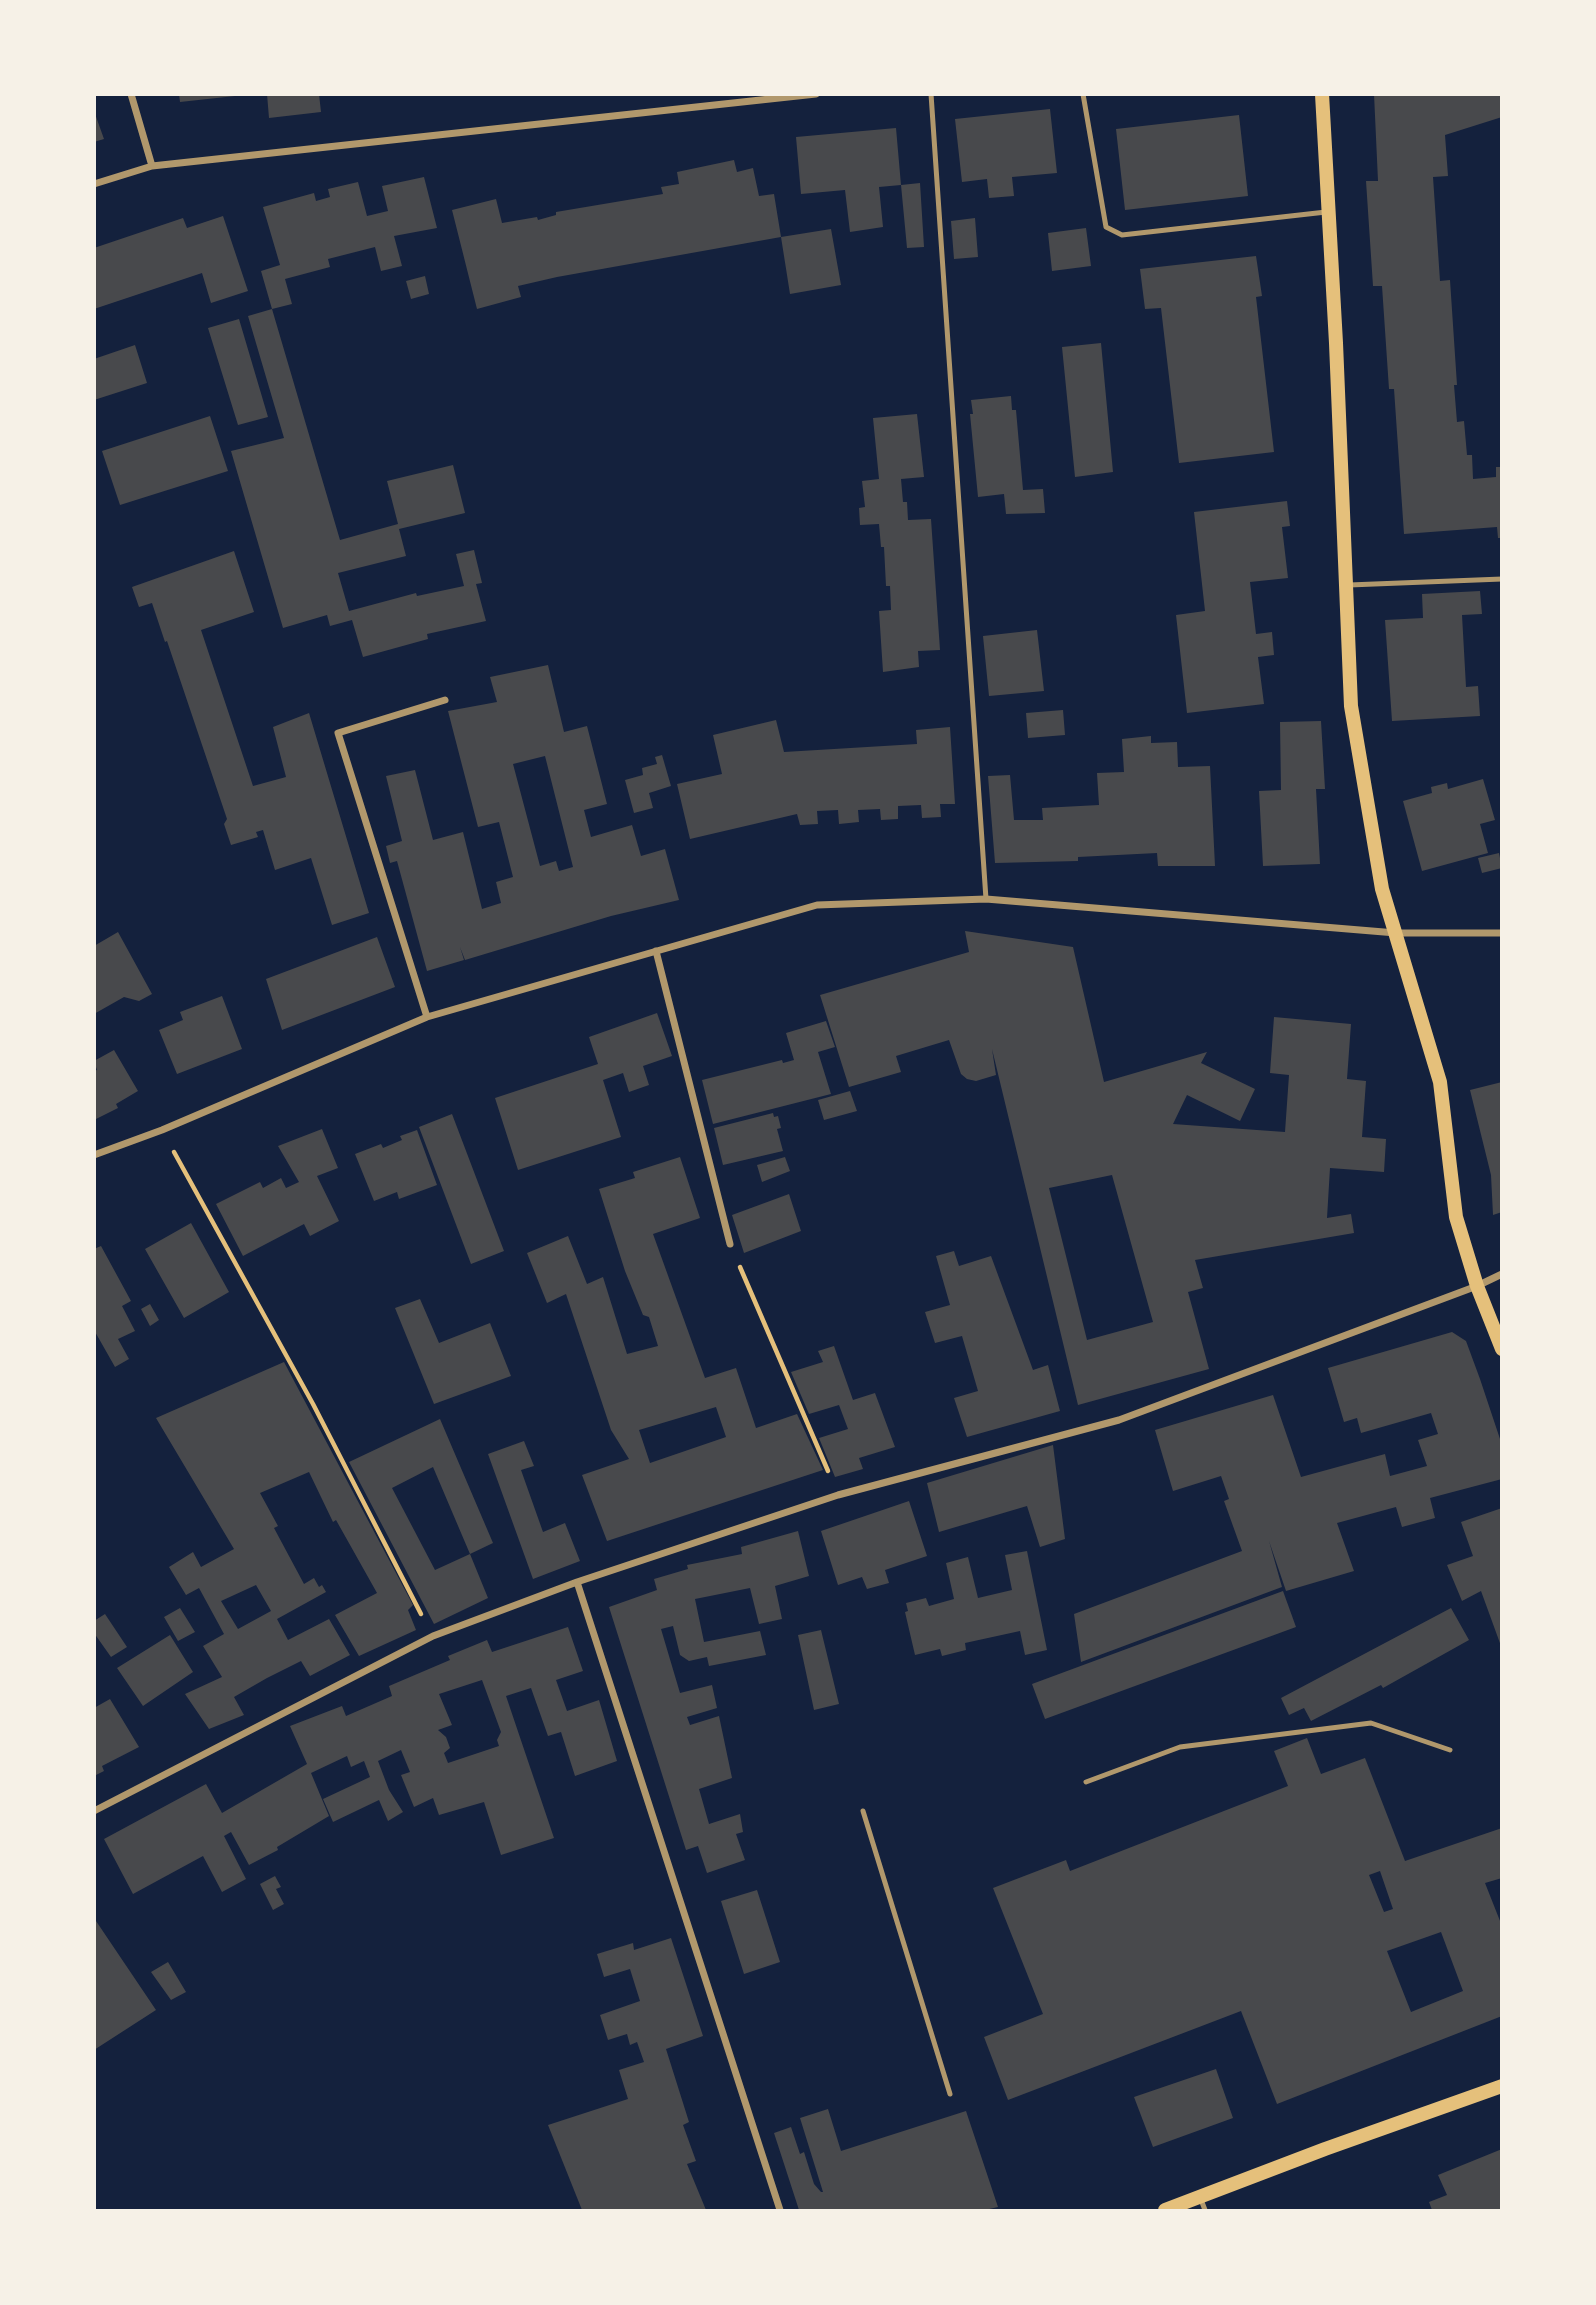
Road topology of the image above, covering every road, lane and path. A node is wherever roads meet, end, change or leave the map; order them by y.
1 (131, 94) edge
2 (816, 94) edge
3 (931, 94) edge
4 (1083, 94) edge
5 (1322, 94) edge
6 (152, 166) junction
7 (94, 184) edge
8 (1328, 212) junction
9 (1502, 579) edge
10 (1346, 585) junction
11 (445, 700) dead end
12 (986, 899) junction
13 (1396, 933) junction
14 (1502, 933) edge
15 (656, 951) junction
16 (427, 1017) junction
17 (162, 1130) junction
18 (94, 1155) edge
19 (730, 1244) joint
20 (1502, 1274) edge
21 (1477, 1286) junction
22 (1502, 1349) edge
23 (838, 1494) junction
24 (577, 1582) junction
25 (433, 1636) junction
26 (1450, 1750) dead end
27 (1086, 1782) dead end
28 (94, 1811) edge
29 (863, 1811) dead end
30 (1502, 2086) edge
31 (950, 2094) dead end
32 (1202, 2204) edge
33 (780, 2210) edge
34 (1165, 2210) edge

1 - 6 street
2 - 6 street
3 - 12 lane
4 - 8 lane
5 - 8 main road
6 - 7 street
8 - 10 main road
9 - 10 lane
10 - 13 main road
11 - 16 street
12 - 13 street
12 - 15 street
13 - 14 street
13 - 21 main road
15 - 16 street
15 - 19 street
16 - 17 street
17 - 18 street
17 - 25 path
19 - 23 path
20 - 21 street
21 - 22 main road
21 - 23 street
23 - 24 street
24 - 25 street
24 - 33 street
25 - 28 street
26 - 27 lane
29 - 31 lane
30 - 32 main road
32 - 34 main road

